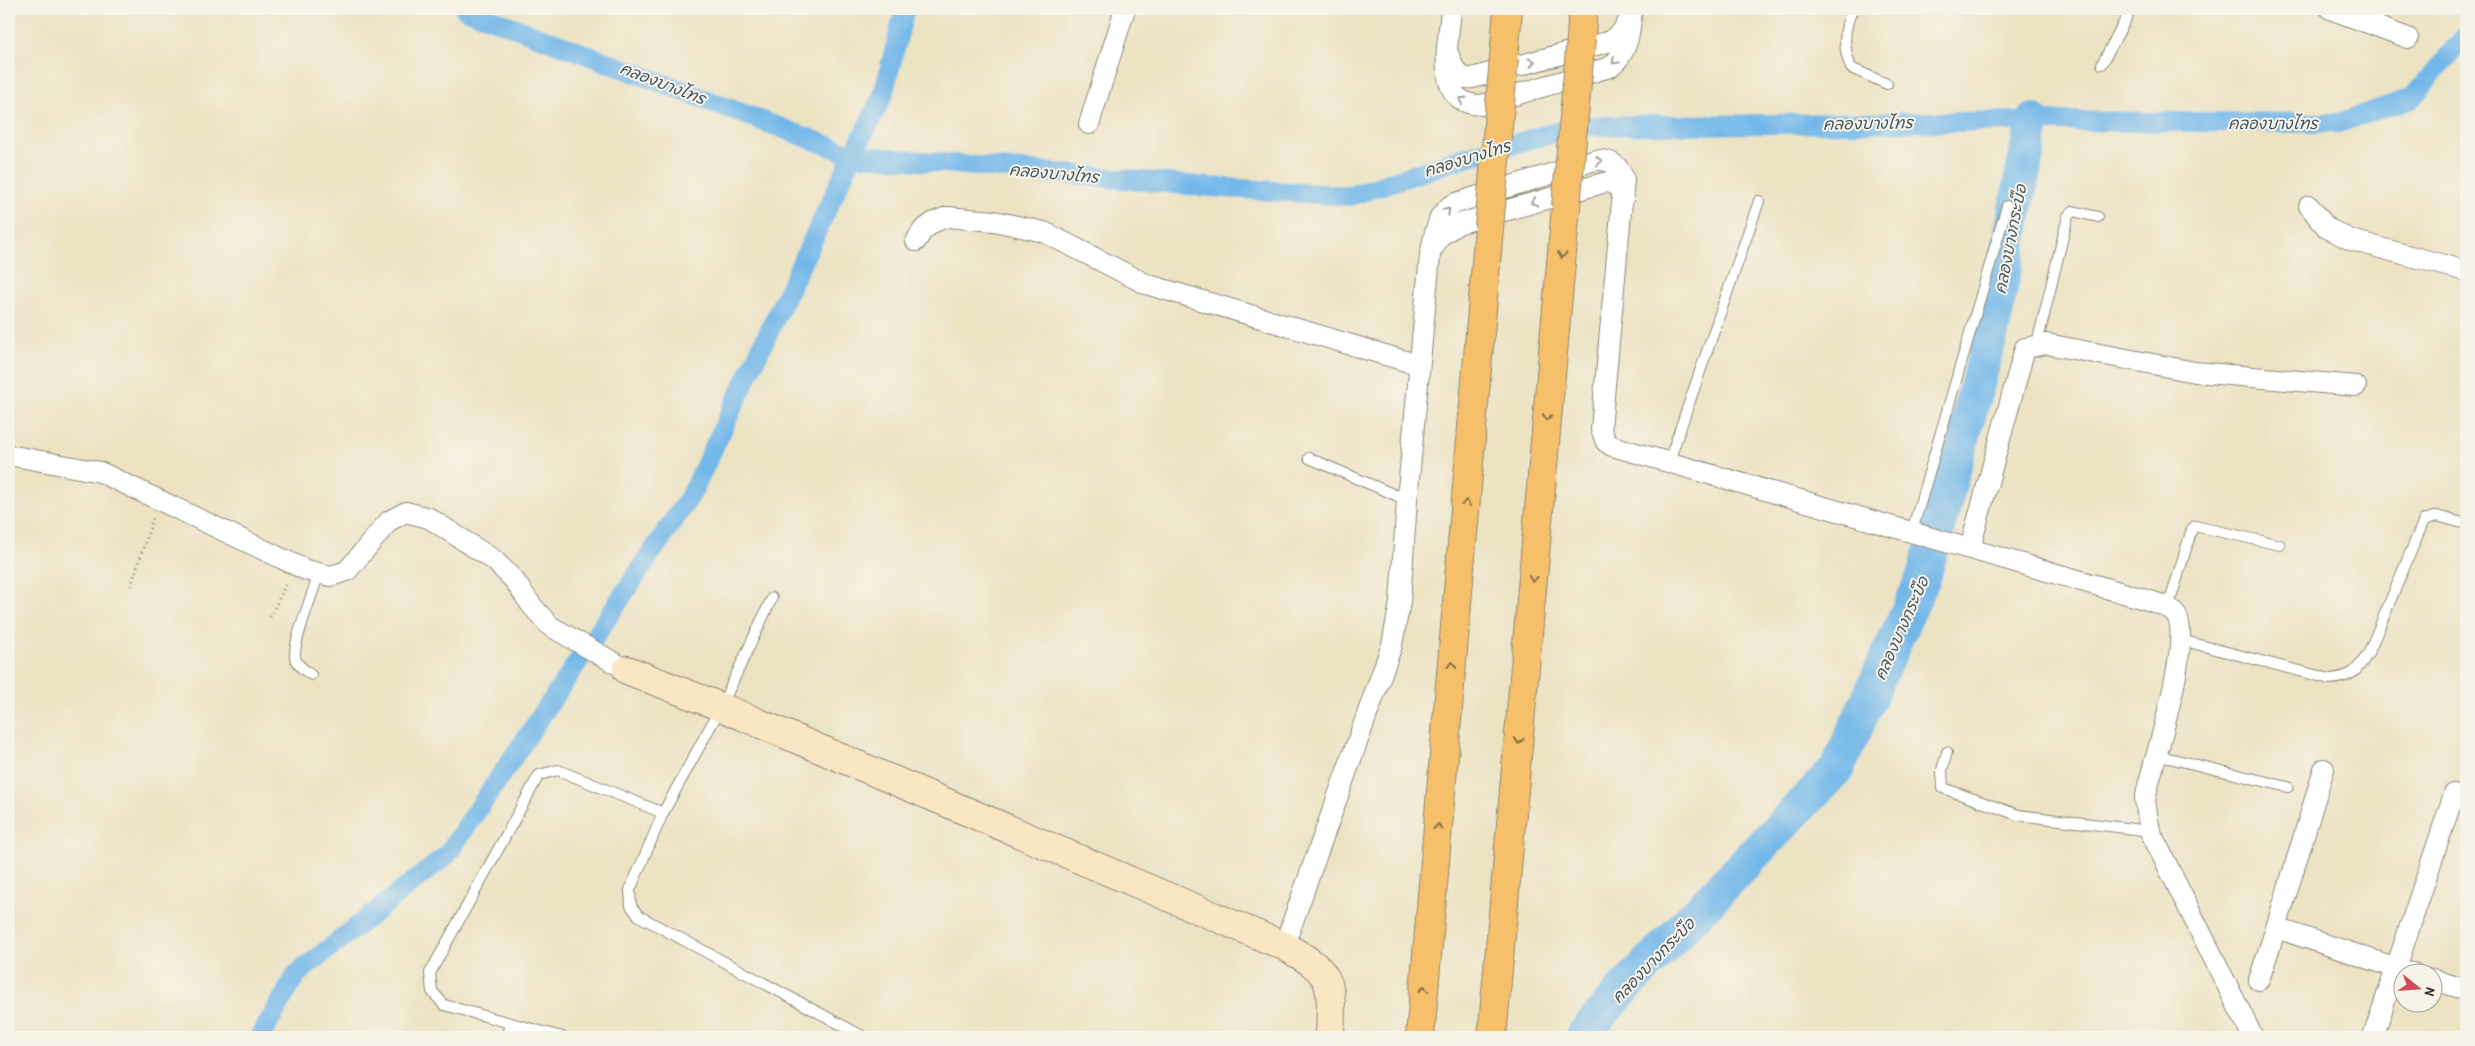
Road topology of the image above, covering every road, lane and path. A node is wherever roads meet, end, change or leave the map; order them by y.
1 (1125, 9) edge
2 (1452, 9) edge
3 (1508, 9) edge
4 (1583, 9) edge
5 (1853, 9) edge
6 (2131, 9) edge
7 (2330, 9) edge
8 (1632, 13) edge
9 (2408, 38) dead end
10 (1448, 53) junction
11 (2102, 64) dead end
12 (1887, 84) dead end
13 (1089, 124) dead end
14 (1758, 201) dead end
15 (2007, 206) dead end
16 (2309, 206) dead end
17 (2098, 217) dead end
18 (916, 241) dead end
19 (2466, 271) edge
20 (2037, 344) junction
21 (1420, 365) junction
22 (2356, 386) dead end
23 (9, 455) edge
24 (1309, 458) dead end
25 (1668, 464) junction
26 (159, 500) junction
27 (1407, 500) junction
28 (2466, 524) edge
29 (1919, 533) junction
30 (2280, 545) dead end
31 (1964, 546) junction
32 (296, 565) junction
33 (320, 573) junction
34 (131, 586) dead end
35 (772, 598) dead end
36 (2168, 608) junction
37 (270, 617) dead end
38 (2182, 640) junction
39 (627, 670) joint
40 (311, 675) dead end
41 (720, 707) junction
42 (1947, 752) dead end
43 (2156, 755) junction
44 (2324, 769) dead end
45 (2288, 787) dead end
46 (2454, 794) dead end
47 (663, 813) junction
48 (2150, 831) junction
49 (2276, 928) junction
50 (1284, 946) junction
51 (2408, 964) edge
52 (2392, 965) edge
53 (2259, 980) dead end
54 (2442, 982) edge
55 (2466, 990) edge
56 (2392, 998) edge
57 (511, 1025) junction
58 (505, 1037) edge
59 (562, 1037) edge
60 (864, 1037) edge
61 (1330, 1037) edge
62 (1420, 1037) edge
63 (1492, 1037) edge
64 (2253, 1037) edge
65 (2373, 1037) edge

1 - 13 street
2 - 10 street
62 -> 3 highway, bridge
4 -> 63 highway, bridge
5 - 12 lane
6 - 11 lane
7 - 9 street
10 -> 8 street
8 -> 10 street
14 - 25 lane
15 - 29 lane
16 - 19 street
17 - 20 lane
18 - 21 street
20 - 22 street
20 - 31 street
21 - 25 street
21 - 27 street
23 - 26 street
24 - 27 lane
25 - 29 street
26 - 32 street
26 - 34 path
27 - 50 street
28 - 38 lane
29 - 31 street
30 - 36 lane
31 - 36 street
32 - 33 street
32 - 37 path
33 - 39 street
33 - 40 lane
35 - 41 lane
36 - 38 street
38 - 43 street
39 - 41 street
41 - 47 lane
41 - 50 street
42 - 48 lane
43 - 45 lane
43 - 48 street
44 - 49 street
46 - 51 street
47 - 57 lane
47 - 60 lane
48 - 64 street
49 - 52 street
49 - 53 street
50 - 61 street
54 - 55 street
56 - 65 street
57 - 58 lane
57 - 59 lane

